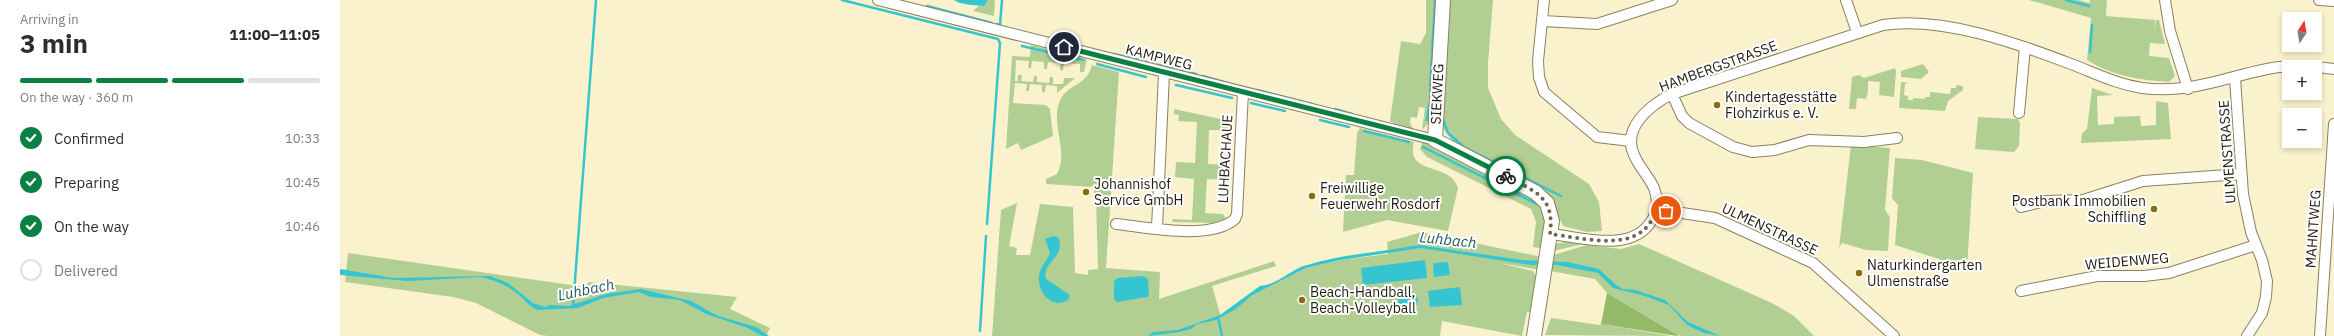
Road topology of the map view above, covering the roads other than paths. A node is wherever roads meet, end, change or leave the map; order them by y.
1 (878, 0) edge
2 (1443, 0) edge
3 (1544, 0) edge
4 (1672, 0) edge
5 (1846, 0) edge
6 (2165, 0) edge
7 (2319, 0) edge
8 (2334, 1) edge
9 (1543, 22) junction
10 (1857, 32) junction
11 (2025, 47) junction
12 (2334, 69) edge
13 (1164, 73) junction
14 (2235, 78) junction
15 (2188, 89) junction
16 (1243, 92) junction
17 (1672, 94) junction
18 (2019, 113) dead end
19 (2334, 124) edge
20 (1897, 138) dead end
21 (1435, 140) junction
22 (1631, 141) junction
23 (2241, 174) junction
24 (2021, 207) dead end
25 (1656, 209) junction
26 (1116, 224) dead end
27 (1157, 228) junction
28 (1550, 234) junction
29 (2256, 245) junction
30 (2021, 291) dead end
31 (1534, 336) edge
32 (1894, 336) edge
33 (2247, 336) edge
34 (2320, 336) edge

1 - 13 street, KAMPWEG
2 - 21 street, SIEKWEG
3 - 9 street
4 - 9 street
5 - 10 street
6 - 15 street
7 - 8 street
9 - 22 street
10 - 11 street, HAMBERGSTRASSE
10 - 17 street, HAMBERGSTRASSE
11 - 15 street, HAMBERGSTRASSE
11 - 18 street
12 - 14 street, HAMBERGSTRASSE
13 - 16 street, KAMPWEG
13 - 27 street
14 - 15 street, HAMBERGSTRASSE
14 - 23 street, ULMENSTRASSE
16 - 21 street, KAMPWEG
16 - 27 street, LUHBACHAUE
17 - 20 street
17 - 22 street, HAMBERGSTRASSE
19 - 34 street, MAHNTWEG
21 - 28 street, SIEKWEG
22 - 25 street
23 - 24 street
23 - 29 street, ULMENSTRASSE
25 - 28 street
25 - 32 street, ULMENSTRASSE
26 - 27 street, LUHBACHAUE
28 - 31 street, SIEKWEG
29 - 30 street, WEIDENWEG
29 - 33 street, ULMENSTRASSE

